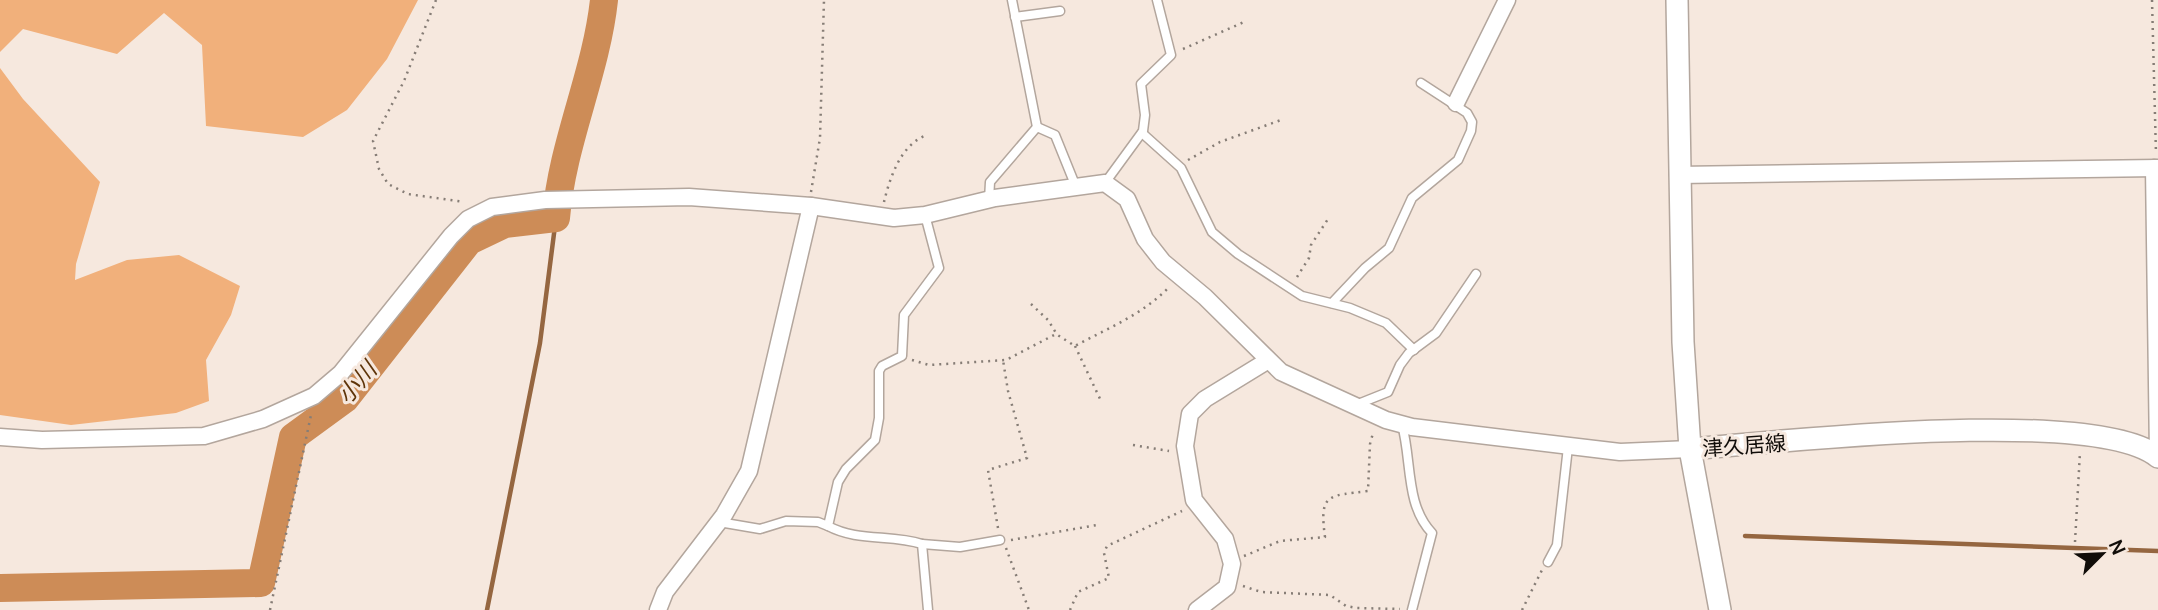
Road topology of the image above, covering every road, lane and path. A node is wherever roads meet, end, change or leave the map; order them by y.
1 (436, 0) edge
2 (824, 0) edge
3 (1012, 0) edge
4 (1157, 0) edge
5 (1507, 0) edge
6 (1676, 0) edge
7 (2152, 0) edge
8 (1060, 11) dead end
9 (1015, 16) junction
10 (1244, 22) dead end
11 (1171, 55) junction
12 (1421, 83) dead end
13 (1456, 103) junction
14 (1281, 120) dead end
15 (1037, 127) junction
16 (1142, 133) junction
17 (927, 135) dead end
18 (1181, 168) junction
19 (2156, 168) edge
20 (1678, 175) junction
21 (1105, 183) junction
22 (1076, 187) junction
23 (989, 200) junction
24 (810, 206) junction
25 (492, 207) junction
26 (925, 215) junction
27 (882, 216) junction
28 (1328, 219) dead end
29 (1476, 274) dead end
30 (1179, 275) junction
31 (1291, 289) junction
32 (1332, 303) junction
33 (1031, 304) dead end
34 (1056, 334) junction
35 (1074, 346) junction
36 (1414, 350) junction
37 (902, 356) junction
38 (1003, 360) junction
39 (1268, 361) junction
40 (1101, 403) dead end
41 (1355, 405) junction
42 (311, 417) dead end
43 (1379, 417) junction
44 (1402, 425) junction
45 (2081, 435) junction
46 (0, 437) edge
47 (1133, 445) dead end
48 (1568, 447) junction
49 (1690, 449) junction
50 (1186, 452) junction
51 (2158, 456) edge
52 (1194, 500) junction
53 (719, 522) junction
54 (1097, 525) dead end
55 (828, 526) junction
56 (1000, 540) joint
57 (2076, 542) dead end
58 (922, 544) junction
59 (1231, 560) junction
60 (1548, 562) joint
61 (1230, 583) junction
62 (1193, 609) edge
63 (270, 610) edge
64 (658, 610) edge
65 (928, 610) edge
66 (1029, 610) edge
67 (1070, 610) edge
68 (1401, 610) edge
69 (1412, 610) edge
70 (1521, 610) edge
71 (1720, 610) edge

1 - 25 path
2 - 24 path
3 - 9 lane
4 - 11 lane
5 - 13 street
6 - 20 main road, 津久居線
7 - 19 path
8 - 9 lane
9 - 15 lane
10 - 11 path
11 - 16 lane
12 - 13 lane
13 - 32 lane
14 - 18 path
15 - 22 lane
15 - 23 lane
16 - 18 lane
16 - 21 lane
17 - 27 path
18 - 31 lane
19 - 20 street
19 - 51 street
20 - 49 main road, 津久居線
21 - 22 street
21 - 30 street
22 - 23 street
23 - 26 street
24 - 25 street
24 - 27 street
24 - 53 street
25 - 46 street
26 - 27 street
26 - 37 lane
28 - 31 path
29 - 36 lane
30 - 35 path
30 - 39 street
31 - 32 lane
32 - 36 lane
33 - 34 path
34 - 35 path
34 - 38 path
35 - 40 path
36 - 41 lane
37 - 38 path
37 - 55 lane
38 - 56 path
39 - 41 street
39 - 50 street
41 - 43 street
42 - 63 path
43 - 44 street
43 - 59 path
44 - 48 street
44 - 69 lane
45 - 49 main road, 津久居線
45 - 51 main road, 津久居線
45 - 57 path
47 - 50 path
48 - 49 street
48 - 60 lane
49 - 71 main road
50 - 52 street
52 - 59 street
52 - 67 path
53 - 55 lane
53 - 64 street
54 - 66 path
55 - 58 lane
56 - 58 lane
58 - 65 lane
59 - 61 street
60 - 70 path
61 - 62 street
61 - 68 path

